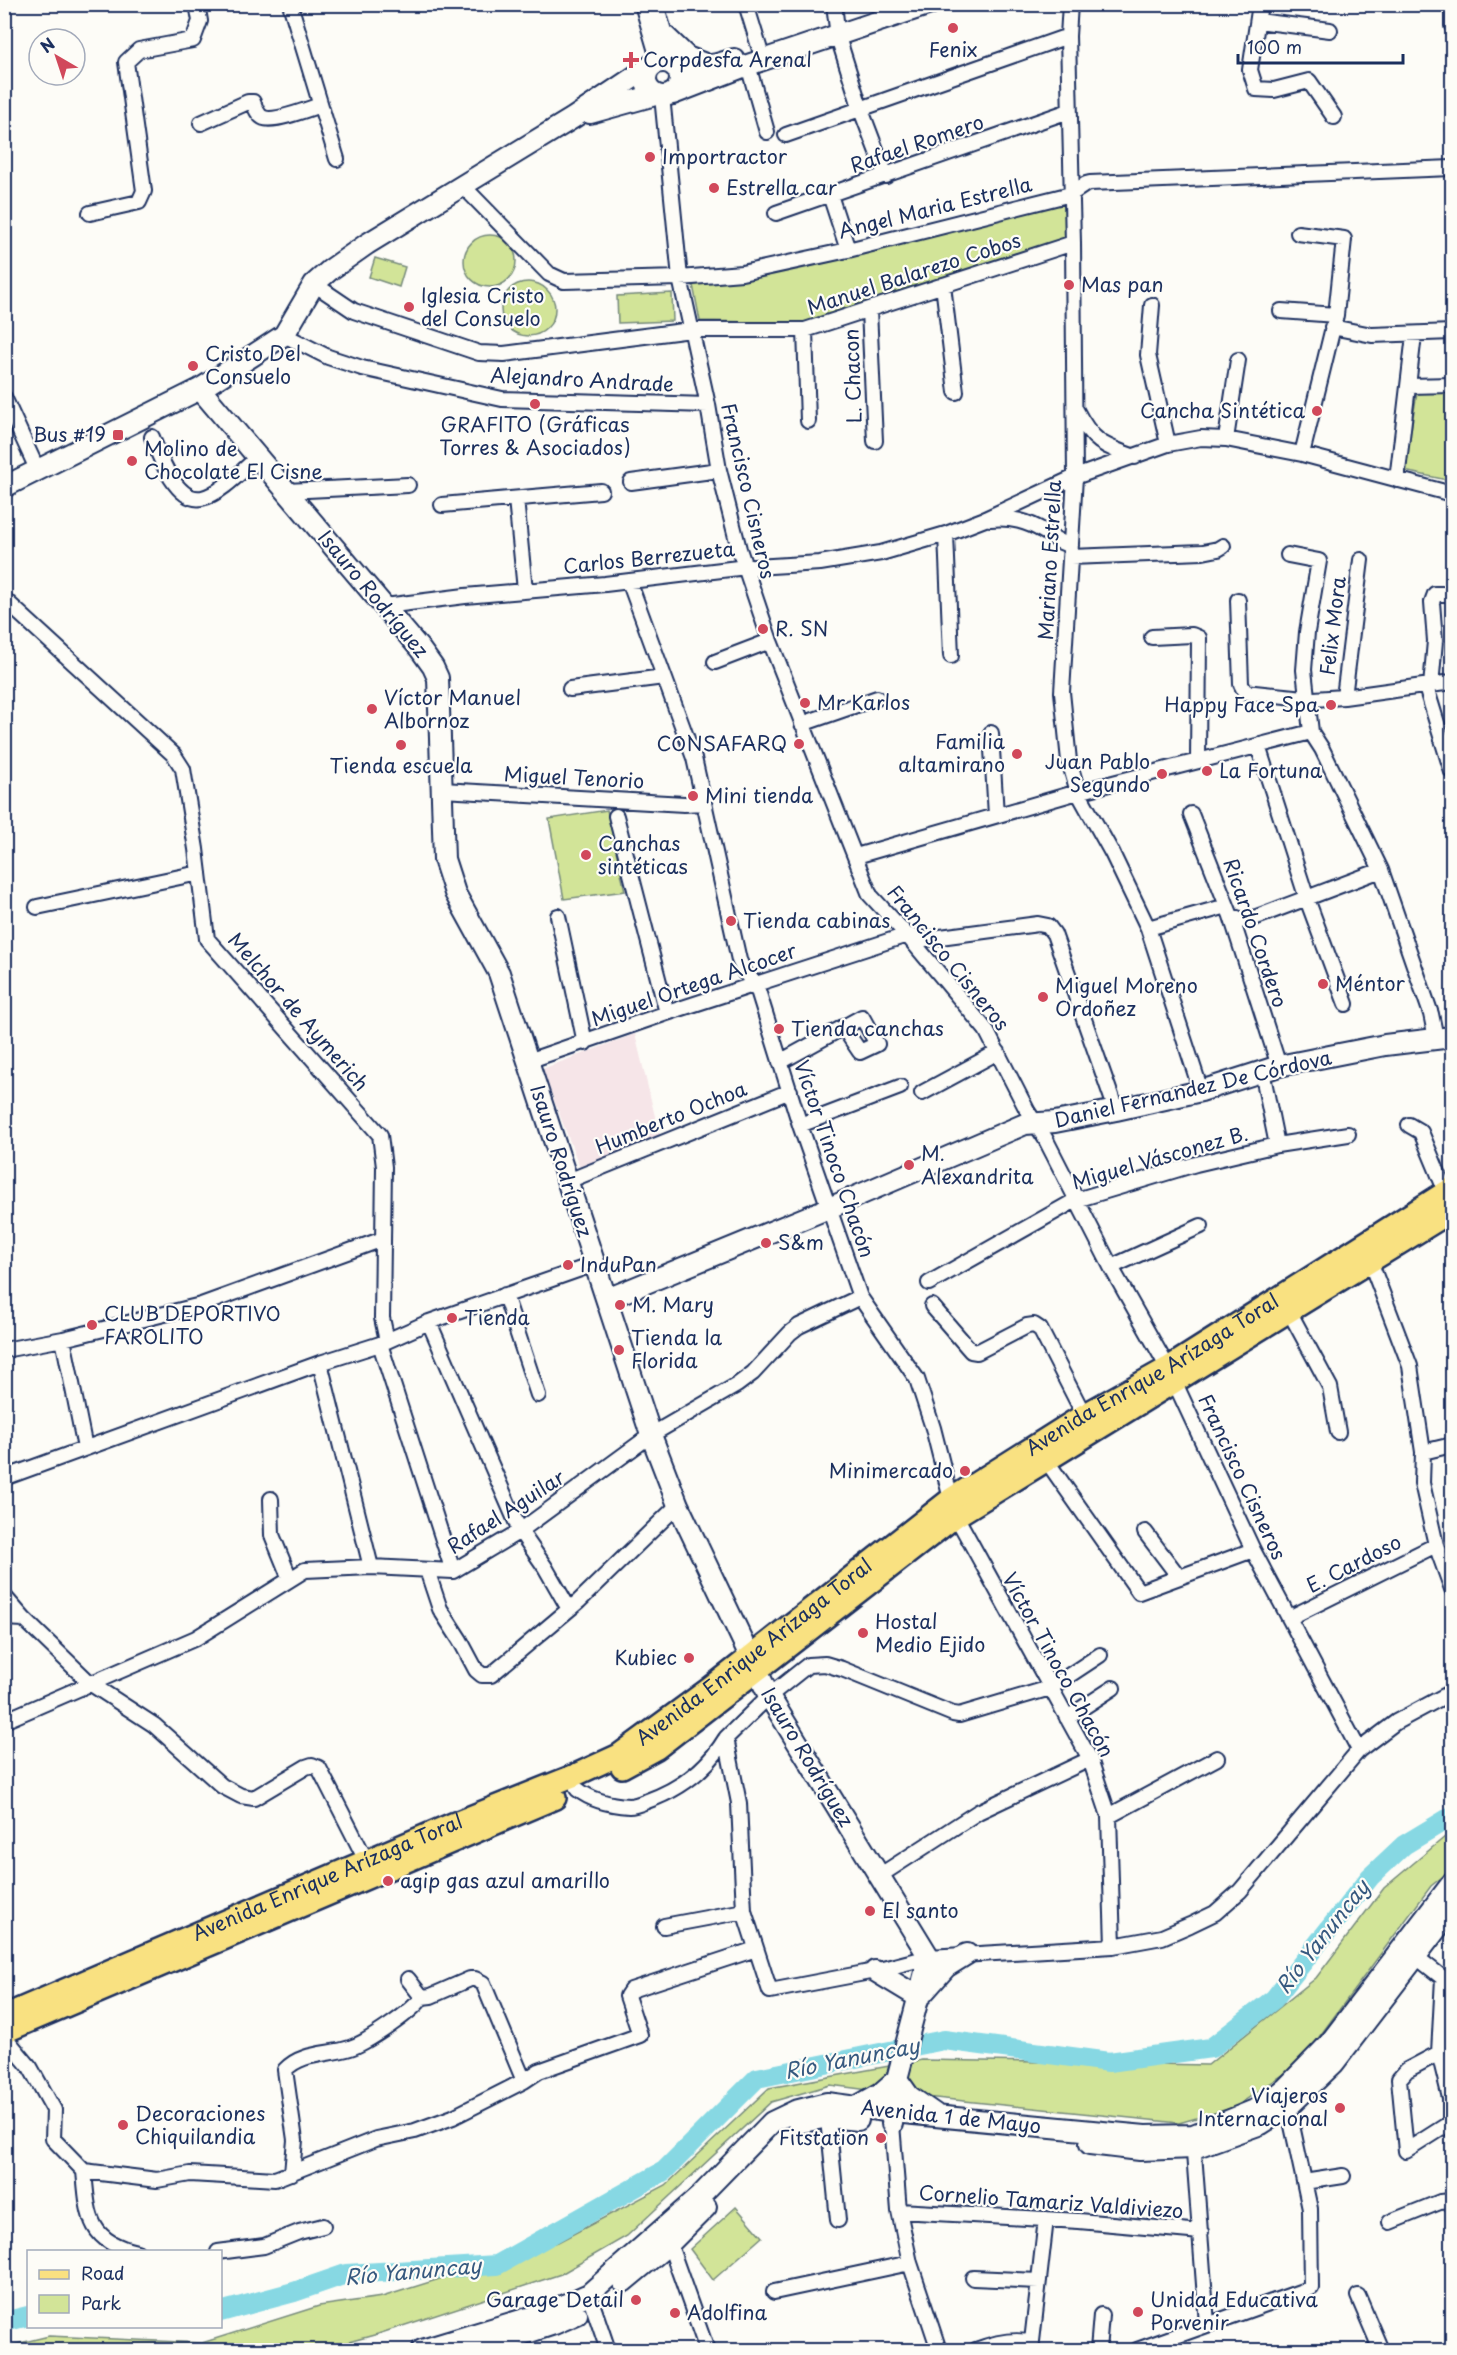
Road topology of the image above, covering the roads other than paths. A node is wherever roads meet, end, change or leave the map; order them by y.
1 (197, 4) edge
2 (290, 4) edge
3 (642, 4) edge
4 (656, 4) edge
5 (746, 4) edge
6 (834, 4) edge
7 (889, 4) edge
8 (930, 4) edge
9 (1070, 4) edge
10 (1260, 4) edge
11 (1452, 4) edge
12 (1258, 21) junction
13 (1452, 26) edge
14 (1329, 30) dead end
15 (837, 31) junction
16 (665, 36) junction
17 (1068, 36) junction
18 (754, 58) junction
19 (717, 64) junction
20 (667, 65) junction
21 (663, 95) junction
22 (320, 105) junction
23 (861, 110) junction
24 (1070, 111) junction
25 (1334, 117) dead end
26 (573, 118) junction
27 (201, 123) dead end
28 (767, 132) dead end
29 (786, 135) dead end
30 (336, 159) dead end
31 (1452, 168) edge
32 (886, 176) junction
33 (464, 186) junction
34 (1071, 194) junction
35 (830, 195) junction
36 (90, 213) dead end
37 (776, 213) dead end
38 (1298, 233) dead end
39 (1073, 243) junction
40 (848, 250) junction
41 (680, 278) junction
42 (314, 284) junction
43 (943, 285) junction
44 (1152, 305) dead end
45 (869, 310) junction
46 (1281, 311) dead end
47 (1334, 321) junction
48 (691, 330) junction
49 (805, 330) junction
50 (1452, 332) edge
51 (284, 335) junction
52 (1414, 335) junction
53 (1238, 360) dead end
54 (1452, 385) edge
55 (1409, 386) junction
56 (200, 388) junction
57 (956, 392) dead end
58 (4, 396) edge
59 (708, 405) junction
60 (1074, 407) junction
61 (808, 421) dead end
62 (152, 437) dead end
63 (1226, 439) junction
64 (875, 441) dead end
65 (1168, 444) junction
66 (1302, 454) junction
67 (1135, 457) junction
68 (258, 458) junction
69 (37, 469) junction
70 (719, 470) junction
71 (1075, 477) junction
72 (1397, 480) junction
73 (631, 482) dead end
74 (408, 485) dead end
75 (4, 487) edge
76 (287, 491) junction
77 (601, 491) dead end
78 (1452, 494) edge
79 (516, 499) junction
80 (442, 505) dead end
81 (985, 519) junction
82 (946, 534) junction
83 (1223, 546) dead end
84 (1071, 551) junction
85 (1288, 555) dead end
86 (1361, 560) dead end
87 (744, 567) junction
88 (629, 580) junction
89 (525, 590) junction
90 (1452, 594) edge
91 (4, 599) edge
92 (1238, 600) dead end
93 (385, 606) junction
94 (1152, 637) dead end
95 (770, 641) junction
96 (951, 656) dead end
97 (715, 662) dead end
98 (664, 677) junction
99 (1452, 682) edge
100 (1429, 687) junction
101 (570, 689) dead end
102 (1344, 697) junction
103 (877, 698) dead end
104 (1308, 698) junction
105 (802, 724) junction
106 (1311, 732) junction
107 (991, 733) dead end
108 (1258, 746) junction
109 (1198, 761) junction
110 (1452, 772) edge
111 (442, 790) junction
112 (1078, 792) junction
113 (704, 803) junction
114 (1191, 814) dead end
115 (996, 815) junction
116 (616, 816) dead end
117 (856, 856) junction
118 (1381, 870) junction
119 (199, 873) junction
120 (1307, 899) junction
121 (37, 907) dead end
122 (1229, 911) junction
123 (558, 916) dead end
124 (1148, 928) junction
125 (908, 935) junction
126 (756, 984) junction
127 (1346, 1004) dead end
128 (667, 1013) junction
129 (843, 1027) dead end
130 (1444, 1037) edge
131 (585, 1043) junction
132 (998, 1052) junction
133 (528, 1061) junction
134 (780, 1062) junction
135 (1271, 1069) junction
136 (900, 1087) dead end
137 (1201, 1090) junction
138 (790, 1091) junction
139 (922, 1093) dead end
140 (1116, 1110) junction
141 (1035, 1124) junction
142 (800, 1125) junction
143 (1409, 1125) dead end
144 (1348, 1134) dead end
145 (1277, 1145) junction
146 (568, 1181) junction
147 (1450, 1197) edge
148 (1076, 1200) junction
149 (829, 1209) junction
150 (1201, 1226) dead end
151 (383, 1239) junction
152 (1370, 1261) junction
153 (595, 1264) junction
154 (1111, 1267) junction
155 (929, 1283) dead end
156 (505, 1296) junction
157 (860, 1297) junction
158 (608, 1299) junction
159 (932, 1306) dead end
160 (1289, 1311) junction
161 (429, 1322) junction
162 (63, 1339) junction
163 (383, 1342) junction
164 (4, 1350) edge
165 (320, 1363) junction
166 (1171, 1375) junction
167 (538, 1395) dead end
168 (1084, 1415) junction
169 (1338, 1432) dead end
170 (651, 1435) junction
171 (1452, 1445) edge
172 (85, 1448) junction
173 (1423, 1452) junction
174 (1046, 1460) junction
175 (4, 1478) edge
176 (271, 1499) dead end
177 (678, 1505) junction
178 (953, 1508) junction
179 (520, 1531) junction
180 (1145, 1532) dead end
181 (1436, 1545) junction
182 (1253, 1550) junction
183 (371, 1567) junction
184 (427, 1570) junction
185 (453, 1571) junction
186 (1179, 1576) junction
187 (291, 1579) junction
188 (1452, 1589) edge
189 (4, 1596) edge
190 (569, 1609) junction
191 (4, 1618) edge
192 (1289, 1618) junction
193 (24, 1619) junction
194 (1100, 1655) dead end
195 (753, 1664) junction
196 (91, 1684) junction
197 (1050, 1688) junction
198 (1113, 1688) dead end
199 (1452, 1692) edge
200 (769, 1696) junction
201 (1067, 1718) junction
202 (4, 1721) edge
203 (726, 1737) junction
204 (1359, 1750) junction
205 (1217, 1758) dead end
206 (1090, 1759) junction
207 (577, 1789) junction
208 (1109, 1816) junction
209 (366, 1862) junction
210 (879, 1875) junction
211 (1452, 1883) edge
212 (1452, 1909) edge
213 (744, 1911) junction
214 (664, 1926) dead end
215 (1113, 1946) junction
216 (756, 1950) junction
217 (1410, 1952) junction
218 (967, 1954) junction
219 (929, 1957) junction
220 (875, 1971) junction
221 (408, 1979) dead end
222 (920, 1996) junction
223 (422, 1997) junction
224 (4, 2016) edge
225 (4, 2034) edge
226 (1439, 2053) junction
227 (898, 2077) junction
228 (524, 2081) junction
229 (856, 2107) junction
230 (1288, 2107) junction
231 (827, 2110) junction
232 (938, 2116) junction
233 (892, 2118) junction
234 (1193, 2141) junction
235 (84, 2171) junction
236 (292, 2174) junction
237 (1343, 2176) dead end
238 (1304, 2182) junction
239 (1452, 2201) edge
240 (899, 2211) junction
241 (838, 2220) dead end
242 (1046, 2220) junction
243 (1390, 2222) dead end
244 (323, 2226) dead end
245 (1201, 2232) junction
246 (667, 2236) junction
247 (128, 2250) edge
248 (222, 2251) edge
249 (910, 2263) junction
250 (973, 2278) dead end
251 (1039, 2281) junction
252 (774, 2292) dead end
253 (1358, 2296) dead end
254 (593, 2306) junction
255 (1101, 2314) dead end
256 (1207, 2324) junction
257 (1032, 2347) edge
258 (422, 2350) edge
259 (475, 2350) edge
260 (609, 2350) edge
261 (707, 2350) edge
262 (939, 2350) edge
263 (976, 2350) edge
264 (1098, 2350) edge
265 (1137, 2350) edge
266 (1381, 2350) edge

1 - 36 street
2 - 22 street
3 - 20 street
4 - 16 street
5 - 18 street
6 - 15 street
7 - 15 street
8 - 15 street
9 - 17 street, Mariano Estrella
10 - 12 street
11 - 13 street
12 - 14 street
12 - 25 street
15 - 18 street
15 - 23 street
16 - 19 street
16 - 20 street
17 - 23 street
17 - 24 street, Mariano Estrella
18 - 19 street
18 - 21 street
18 - 28 street
19 - 20 street
20 - 21 street
20 - 21 street
20 - 26 street
21 - 26 street
21 - 41 street, Francisco Cisneros
22 - 27 street
22 - 30 street
23 - 29 street
23 - 32 street
24 - 32 street, Rafael Romero
24 - 34 street, Mariano Estrella
26 - 33 street
31 - 34 street, Angel Maria Estrella
32 - 35 street, Rafael Romero
33 - 41 street, Angel Maria Estrella
33 - 42 street
34 - 39 street, Mariano Estrella
34 - 40 street, Angel Maria Estrella
35 - 37 street, Rafael Romero
35 - 40 street
38 - 47 street
39 - 43 street, Manuel Balarezo Cobos
39 - 60 street, Mariano Estrella
40 - 41 street, Angel Maria Estrella
41 - 48 street, Francisco Cisneros
42 - 48 street, Manuel Balarezo Cobos
42 - 51 street
43 - 45 street, Manuel Balarezo Cobos
43 - 57 street
44 - 65 street
45 - 49 street, Manuel Balarezo Cobos
45 - 64 street, L. Chacon
46 - 47 street
47 - 52 street
47 - 66 street
48 - 49 street, Manuel Balarezo Cobos
48 - 59 street, Francisco Cisneros
49 - 61 street
50 - 52 street
51 - 56 street
51 - 59 street, Alejandro Andrade
52 - 55 street
53 - 63 street
54 - 55 street
55 - 72 street
56 - 68 street, Isauro Rodríguez
56 - 69 street
58 - 69 street
59 - 70 street, Francisco Cisneros
60 - 67 street
60 - 71 street, Mariano Estrella
62 - 68 street
63 - 65 street, Carlos Berrezueta
63 - 66 street, Carlos Berrezueta
65 - 67 street, Carlos Berrezueta
66 - 72 street, Carlos Berrezueta
67 - 71 street, Carlos Berrezueta
68 - 76 street, Isauro Rodríguez
69 - 75 street
70 - 73 street
70 - 87 street, Francisco Cisneros
71 - 81 street, Carlos Berrezueta
71 - 84 street, Mariano Estrella
72 - 78 street, Carlos Berrezueta
74 - 76 street
76 - 93 street, Isauro Rodríguez
77 - 79 street
79 - 80 street
79 - 89 street
81 - 82 street, Carlos Berrezueta
81 - 84 street, Carlos Berrezueta
82 - 87 street, Carlos Berrezueta
82 - 96 street
83 - 84 street
84 - 112 street, Mariano Estrella
85 - 104 street
86 - 102 street, Felix Mora
87 - 88 street, Carlos Berrezueta
87 - 95 street, Francisco Cisneros
88 - 89 street, Carlos Berrezueta
88 - 98 street, Víctor Tinoco Chacón
89 - 93 street, Carlos Berrezueta
90 - 100 street
91 - 119 street, Melchor de Aymerich
92 - 104 street
93 - 111 street, Isauro Rodríguez
94 - 109 street
95 - 97 street
95 - 105 street, Francisco Cisneros
98 - 101 street
98 - 113 street, Víctor Tinoco Chacón
99 - 100 street
100 - 102 street
100 - 110 street
102 - 104 street
103 - 105 street
104 - 106 street
105 - 117 street, Francisco Cisneros
106 - 108 street
106 - 118 street
107 - 115 street
108 - 109 street
108 - 120 street
109 - 112 street
111 - 113 street, Miguel Tenorio
111 - 133 street, Isauro Rodríguez
112 - 115 street
112 - 124 street, Mariano Estrella
113 - 126 street, Víctor Tinoco Chacón
114 - 122 street, Ricardo Cordero
115 - 117 street
116 - 128 street
117 - 125 street, Francisco Cisneros
118 - 120 street
118 - 130 street
119 - 121 street
119 - 151 street, Melchor de Aymerich
120 - 122 street
120 - 127 street
122 - 124 street
122 - 135 street, Ricardo Cordero
123 - 131 street
124 - 137 street, Mariano Estrella
125 - 126 street, Miguel Ortega Alcocer
125 - 132 street, Francisco Cisneros
125 - 140 street
126 - 128 street, Miguel Ortega Alcocer
126 - 134 street, Víctor Tinoco Chacón
128 - 131 street, Miguel Ortega Alcocer
129 - 134 street
130 - 135 street, Daniel Fernandez De Córdova
131 - 133 street, Miguel Ortega Alcocer
132 - 139 street
132 - 141 street, Francisco Cisneros
133 - 146 street, Isauro Rodríguez
134 - 138 street, Víctor Tinoco Chacón
135 - 137 street, Daniel Fernandez De Córdova
135 - 145 street, Miguel Vásconez B.
136 - 142 street
137 - 140 street, Daniel Fernandez De Córdova
138 - 142 street, Víctor Tinoco Chacón
138 - 146 street, Humberto Ochoa
140 - 141 street, Daniel Fernandez De Córdova
141 - 148 street, Francisco Cisneros
141 - 149 street, Daniel Fernandez De Córdova
142 - 149 street, Víctor Tinoco Chacón
143 - 147 street
144 - 145 street, Miguel Vásconez B.
145 - 148 street, Miguel Vásconez B.
146 - 153 street, Isauro Rodríguez
147 - 152 main road, Avenida Enrique Arízaga Toral
147 - 166 main road, Avenida Enrique Arízaga Toral
148 - 154 street, Francisco Cisneros
148 - 155 street, Miguel Vásconez B.
149 - 157 street, Víctor Tinoco Chacón
149 - 158 street, Daniel Fernandez De Córdova
150 - 154 street
151 - 162 street
151 - 163 street, Melchor de Aymerich
152 - 160 main road, Avenida Enrique Arízaga Toral
152 - 173 street
153 - 156 street
153 - 158 street, Isauro Rodríguez
154 - 166 street, Francisco Cisneros
156 - 161 street
156 - 167 street
157 - 170 street, Rafael Aguilar
157 - 178 street, Víctor Tinoco Chacón
158 - 170 street, Isauro Rodríguez
159 - 168 street
160 - 166 main road, Avenida Enrique Arízaga Toral
160 - 169 street
161 - 163 street
161 - 179 street
162 - 164 street
162 - 172 street
163 - 165 street
163 - 185 street, Melchor de Aymerich
165 - 172 street
165 - 183 street
166 - 168 main road, Avenida Enrique Arízaga Toral
166 - 174 main road, Avenida Enrique Arízaga Toral
166 - 182 street, Francisco Cisneros
168 - 178 main road, Avenida Enrique Arízaga Toral
170 - 177 street, Isauro Rodríguez
170 - 179 street, Rafael Aguilar
171 - 173 street
172 - 175 street
173 - 181 street
174 - 178 main road, Avenida Enrique Arízaga Toral
174 - 186 street
176 - 187 street
177 - 190 street
177 - 195 street, Isauro Rodríguez
178 - 195 main road, Avenida Enrique Arízaga Toral
178 - 197 street, Víctor Tinoco Chacón
179 - 185 street, Rafael Aguilar
179 - 190 street
180 - 186 street
181 - 188 street
181 - 192 street, E. Cardoso
182 - 186 street
182 - 192 street, Francisco Cisneros
183 - 184 street, Rafael Aguilar
183 - 187 street, Rafael Aguilar
184 - 185 street, Rafael Aguilar
184 - 190 street
187 - 196 street, Rafael Aguilar
189 - 193 street
191 - 193 street
192 - 204 street, Francisco Cisneros
193 - 196 street
194 - 197 street
195 - 200 street, Isauro Rodríguez
195 - 207 main road, Avenida Enrique Arízaga Toral
195 - 209 main road, Avenida Enrique Arízaga Toral
196 - 202 street, Rafael Aguilar
196 - 209 street
197 - 200 street
197 - 201 street, Víctor Tinoco Chacón
198 - 201 street
199 - 204 street
200 - 203 street
200 - 210 street, Isauro Rodríguez
201 - 206 street, Víctor Tinoco Chacón
203 - 207 street
203 - 213 street
204 - 215 street
205 - 208 street
206 - 208 street, Víctor Tinoco Chacón
206 - 210 street
207 - 225 main road, Avenida Enrique Arízaga Toral
208 - 215 street, Víctor Tinoco Chacón
209 - 224 main road, Avenida Enrique Arízaga Toral
210 - 219 street, Isauro Rodríguez
211 - 217 street, Avenida 1 de Mayo
212 - 217 street, Avenida 1 de Mayo
213 - 214 street
213 - 216 street
215 - 218 street
216 - 220 street
216 - 228 street
217 - 226 street
217 - 230 street, Avenida 1 de Mayo
217 - 234 street, Avenida 1 de Mayo
218 - 219 street
218 - 222 street
219 - 220 street
219 - 222 street
220 - 222 street
221 - 223 street
222 - 227 street
223 - 228 street
223 - 236 street
225 - 235 street
226 - 226 street
227 - 229 street
227 - 232 street
227 - 233 street
228 - 236 street
229 - 231 street, Avenida 1 de Mayo
229 - 233 street, Avenida 1 de Mayo
230 - 234 street, Avenida 1 de Mayo
230 - 238 street
231 - 233 street, Avenida 1 de Mayo
231 - 241 street
231 - 246 street, Avenida 1 de Mayo
232 - 233 street, Avenida 1 de Mayo
232 - 234 street, Avenida 1 de Mayo
233 - 234 street, Avenida 1 de Mayo
233 - 240 street
234 - 245 street
235 - 236 street
235 - 247 street
237 - 238 street
238 - 256 street
239 - 243 street
240 - 242 street, Cornelio Tamariz Valdiviezo
240 - 249 street
242 - 245 street, Cornelio Tamariz Valdiviezo
242 - 251 street
244 - 248 street
245 - 256 street
246 - 254 street, Avenida 1 de Mayo
246 - 258 street, Avenida 1 de Mayo
246 - 261 street
249 - 252 street
249 - 262 street
250 - 251 street
251 - 257 street
253 - 266 street
254 - 259 street, Avenida 1 de Mayo
254 - 260 street
255 - 264 street
256 - 265 street
257 - 263 street

